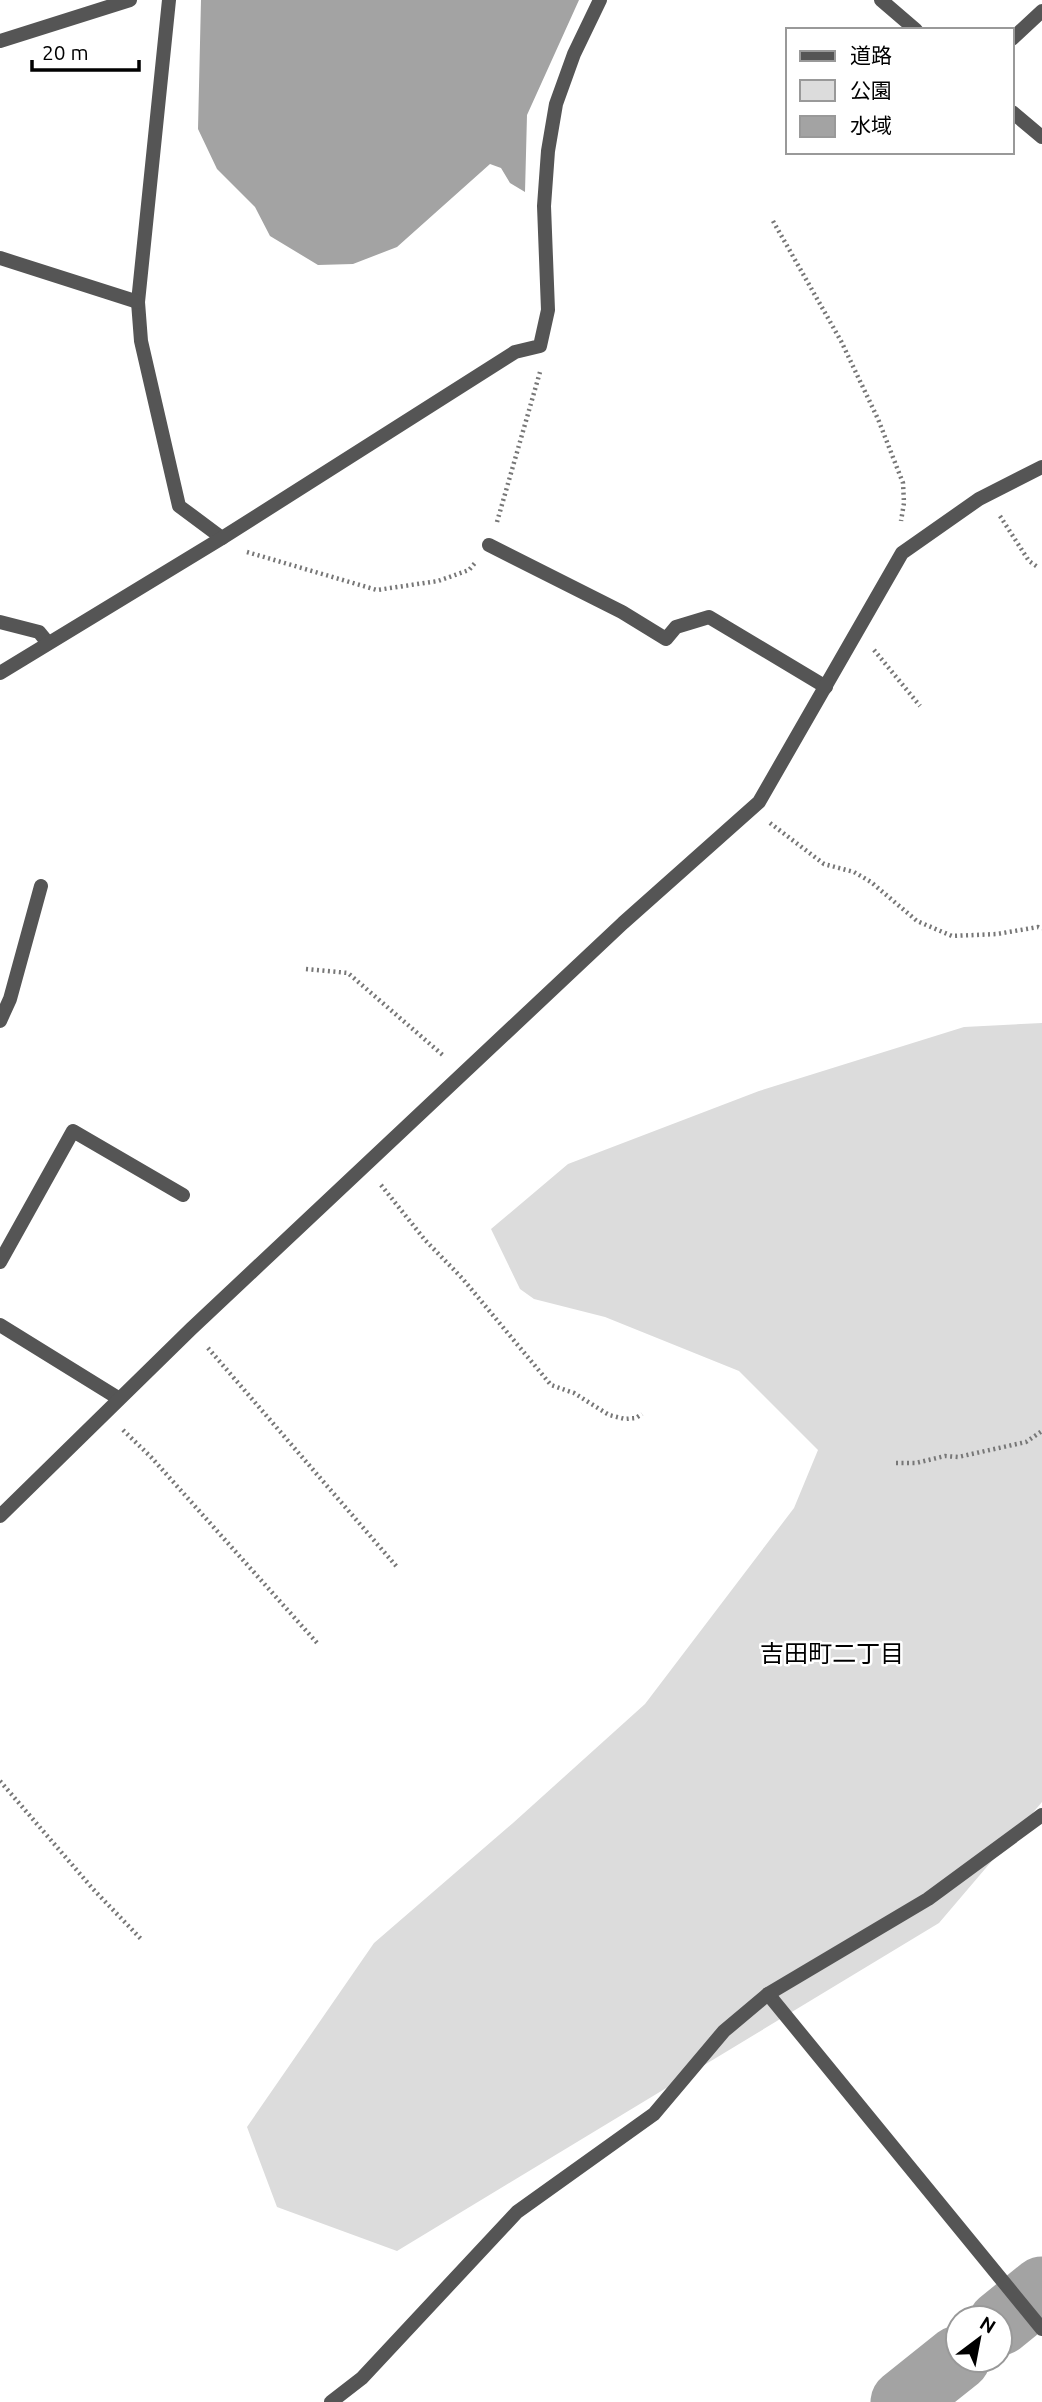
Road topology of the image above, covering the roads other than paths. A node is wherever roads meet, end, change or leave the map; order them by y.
1 (130, 0) edge
2 (169, 0) edge
3 (600, 0) edge
4 (881, 0) edge
5 (1042, 11) edge
6 (914, 28) edge
7 (1014, 37) edge
8 (0, 41) edge
9 (1014, 114) edge
10 (1042, 137) edge
11 (0, 258) edge
12 (138, 302) junction
13 (1042, 467) edge
14 (222, 538) junction
15 (489, 545) road end
16 (0, 622) edge
17 (48, 643) junction
18 (0, 673) edge
19 (826, 687) junction
20 (41, 886) dead end
21 (0, 1021) edge
22 (183, 1195) dead end
23 (0, 1262) edge
24 (0, 1325) edge
25 (118, 1398) junction
26 (0, 1516) edge
27 (1042, 1815) edge
28 (768, 1994) junction
29 (1042, 2329) edge
30 (331, 2402) edge

1 - 8 street
2 - 12 street
3 - 14 street
4 - 6 street
5 - 7 street
9 - 10 street
11 - 12 street
12 - 14 street
13 - 19 street
14 - 17 street
15 - 19 street
16 - 17 street
17 - 18 street
19 - 25 street
20 - 21 street
22 - 23 street
24 - 25 street
25 - 26 street
27 - 28 street
28 - 29 street
28 - 30 street

